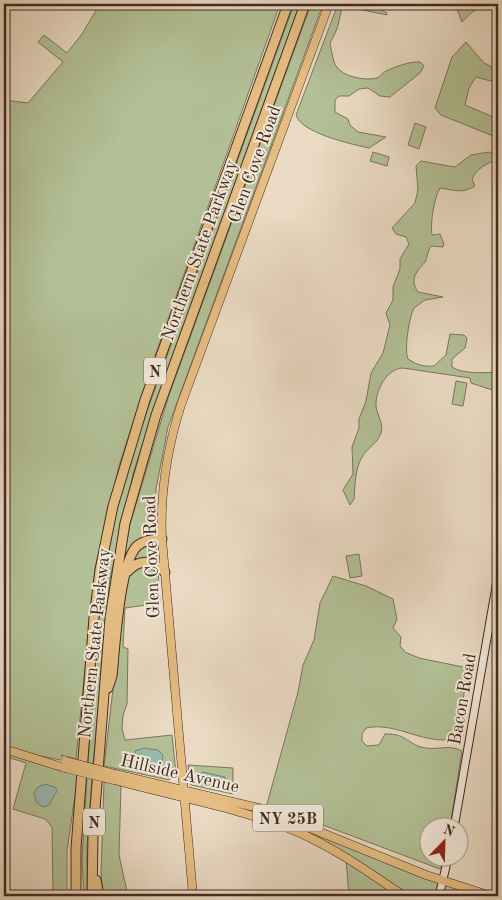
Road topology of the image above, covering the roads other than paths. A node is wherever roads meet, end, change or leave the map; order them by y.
1 (284, 4) edge
2 (288, 4) edge
3 (305, 4) edge
4 (329, 4) edge
5 (280, 24) junction
6 (162, 538) junction
7 (126, 572) junction
8 (165, 572) junction
9 (498, 575) edge
10 (103, 705) junction
11 (4, 749) edge
12 (115, 777) junction
13 (183, 788) junction
14 (184, 798) junction
15 (456, 818) edge
16 (92, 865) junction
17 (446, 868) edge
18 (444, 882) junction
19 (76, 896) edge
20 (92, 896) edge
21 (99, 896) edge
22 (193, 896) edge
23 (404, 896) edge
24 (439, 896) edge
25 (491, 896) edge

1 - 5 highway
2 - 5 highway, Northern State Parkway / N
3 - 10 highway, Northern State Parkway / N
4 - 6 main road, Glen Cove Road
5 - 19 highway, Northern State Parkway / N
6 - 7 highway
6 - 8 main road, Glen Cove Road
7 - 8 highway
7 - 10 highway
8 - 13 main road, Glen Cove Road
9 - 15 street, Bacon Road
10 - 16 highway, Northern State Parkway / N
11 - 12 main road, Hillside Avenue / NY 25B, bridge
12 - 13 main road, Hillside Avenue / NY 25B
12 - 14 main road, Hillside Avenue / NY 25B
13 - 14 main road, Glen Cove Road
13 - 18 main road, Hillside Avenue / NY 25B
14 - 22 main road, Glen Cove Road
14 - 23 main road, Hillside Avenue / NY 25B
16 - 20 highway, Northern State Parkway / N
16 - 21 highway
17 - 18 street
18 - 24 street
18 - 25 main road, Hillside Avenue / NY 25B

